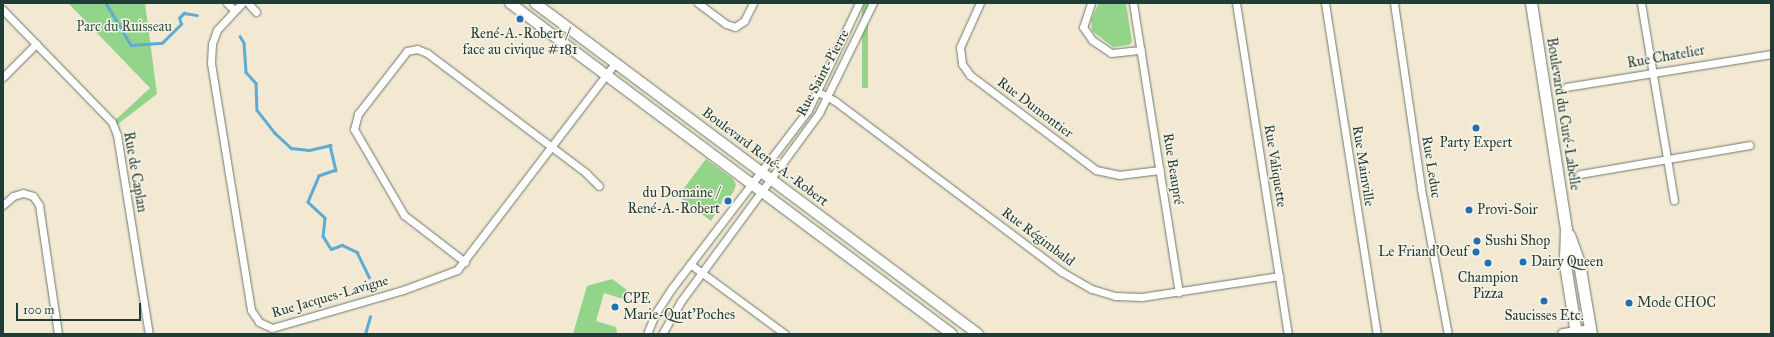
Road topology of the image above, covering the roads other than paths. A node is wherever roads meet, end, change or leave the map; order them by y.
1 (227, 3) edge
2 (242, 3) edge
3 (248, 3) edge
4 (510, 3) edge
5 (535, 3) edge
6 (698, 3) edge
7 (754, 3) edge
8 (859, 3) edge
9 (873, 3) edge
10 (980, 3) edge
11 (1091, 3) edge
12 (1133, 3) edge
13 (1236, 3) edge
14 (1325, 3) edge
15 (1394, 3) edge
16 (1531, 3) edge
17 (1641, 3) edge
18 (3, 10) edge
19 (234, 10) junction
20 (256, 12) dead end
21 (36, 44) junction
22 (1141, 50) junction
23 (1771, 54) edge
24 (615, 63) junction
25 (1653, 72) junction
26 (606, 75) junction
27 (3, 77) edge
28 (1566, 87) dead end
29 (818, 92) junction
30 (828, 97) junction
31 (1750, 145) dead end
32 (552, 147) junction
33 (1668, 159) junction
34 (1160, 170) junction
35 (761, 172) junction
36 (1580, 174) dead end
37 (770, 179) junction
38 (751, 183) junction
39 (599, 186) dead end
40 (762, 192) junction
41 (1674, 200) dead end
42 (3, 205) edge
43 (1566, 229) junction
44 (465, 262) junction
45 (690, 264) junction
46 (702, 272) junction
47 (1279, 276) junction
48 (1179, 292) junction
49 (1590, 332) edge
50 (1576, 333) edge
51 (58, 334) edge
52 (149, 334) edge
53 (647, 334) edge
54 (662, 334) edge
55 (785, 334) edge
56 (952, 334) edge
57 (978, 334) edge
58 (1288, 334) edge
59 (1377, 334) edge
60 (1448, 334) edge
61 (1563, 334) edge

1 - 19 street
2 - 19 street, Rue Jacques-Lavigne
3 - 20 street
4 - 26 street, Boulevard René-A.-Robert
5 - 24 street, Boulevard René-A.-Robert
6 - 7 street
8 - 29 street, Rue Saint-Pierre
9 - 30 street, Rue Saint-Pierre
10 - 34 street, Rue Dumontier
11 - 22 street
12 - 22 street, Rue Beaupré
13 - 47 street, Rue Valiquette
14 - 59 street, Rue Mainville
15 - 60 street, Rue Leduc
16 - 43 main road, Boulevard du Curé-Labelle
17 - 25 street
18 - 21 street, Rue de Caplan
19 - 44 street, Rue Jacques-Lavigne
21 - 27 street
21 - 52 street, Rue de Caplan
22 - 34 street, Rue Beaupré
23 - 25 street, Rue Chatelier
24 - 26 street, Rue Jacques-Lavigne
24 - 35 street, Boulevard René-A.-Robert
25 - 28 street, Rue Chatelier
25 - 33 street
26 - 32 street, Rue Jacques-Lavigne
26 - 38 street, Boulevard René-A.-Robert
29 - 30 street, Rue Régimbald
29 - 35 street, Rue Saint-Pierre
30 - 37 street, Rue Saint-Pierre
30 - 48 street, Rue Régimbald
31 - 33 street
32 - 39 street
32 - 44 street, Rue Jacques-Lavigne
32 - 44 street
33 - 36 street
33 - 41 street
34 - 48 street, Rue Beaupré
35 - 37 street, Boulevard René-A.-Robert
35 - 38 street, Rue Saint-Pierre
37 - 40 street, Rue Saint-Pierre
37 - 57 street, Boulevard René-A.-Robert
38 - 40 street, Boulevard René-A.-Robert
38 - 45 street, Rue Saint-Pierre
40 - 46 street, Rue Saint-Pierre
40 - 56 street, Boulevard René-A.-Robert
42 - 51 street
43 - 49 main road, Boulevard du Curé-Labelle
43 - 50 main road, Boulevard du Curé-Labelle
45 - 46 street
45 - 53 street, Rue Saint-Pierre
46 - 54 street, Rue Saint-Pierre
46 - 55 street
47 - 48 street, Rue Régimbald
47 - 58 street, Rue Valiquette
49 - 50 street
50 - 61 street

